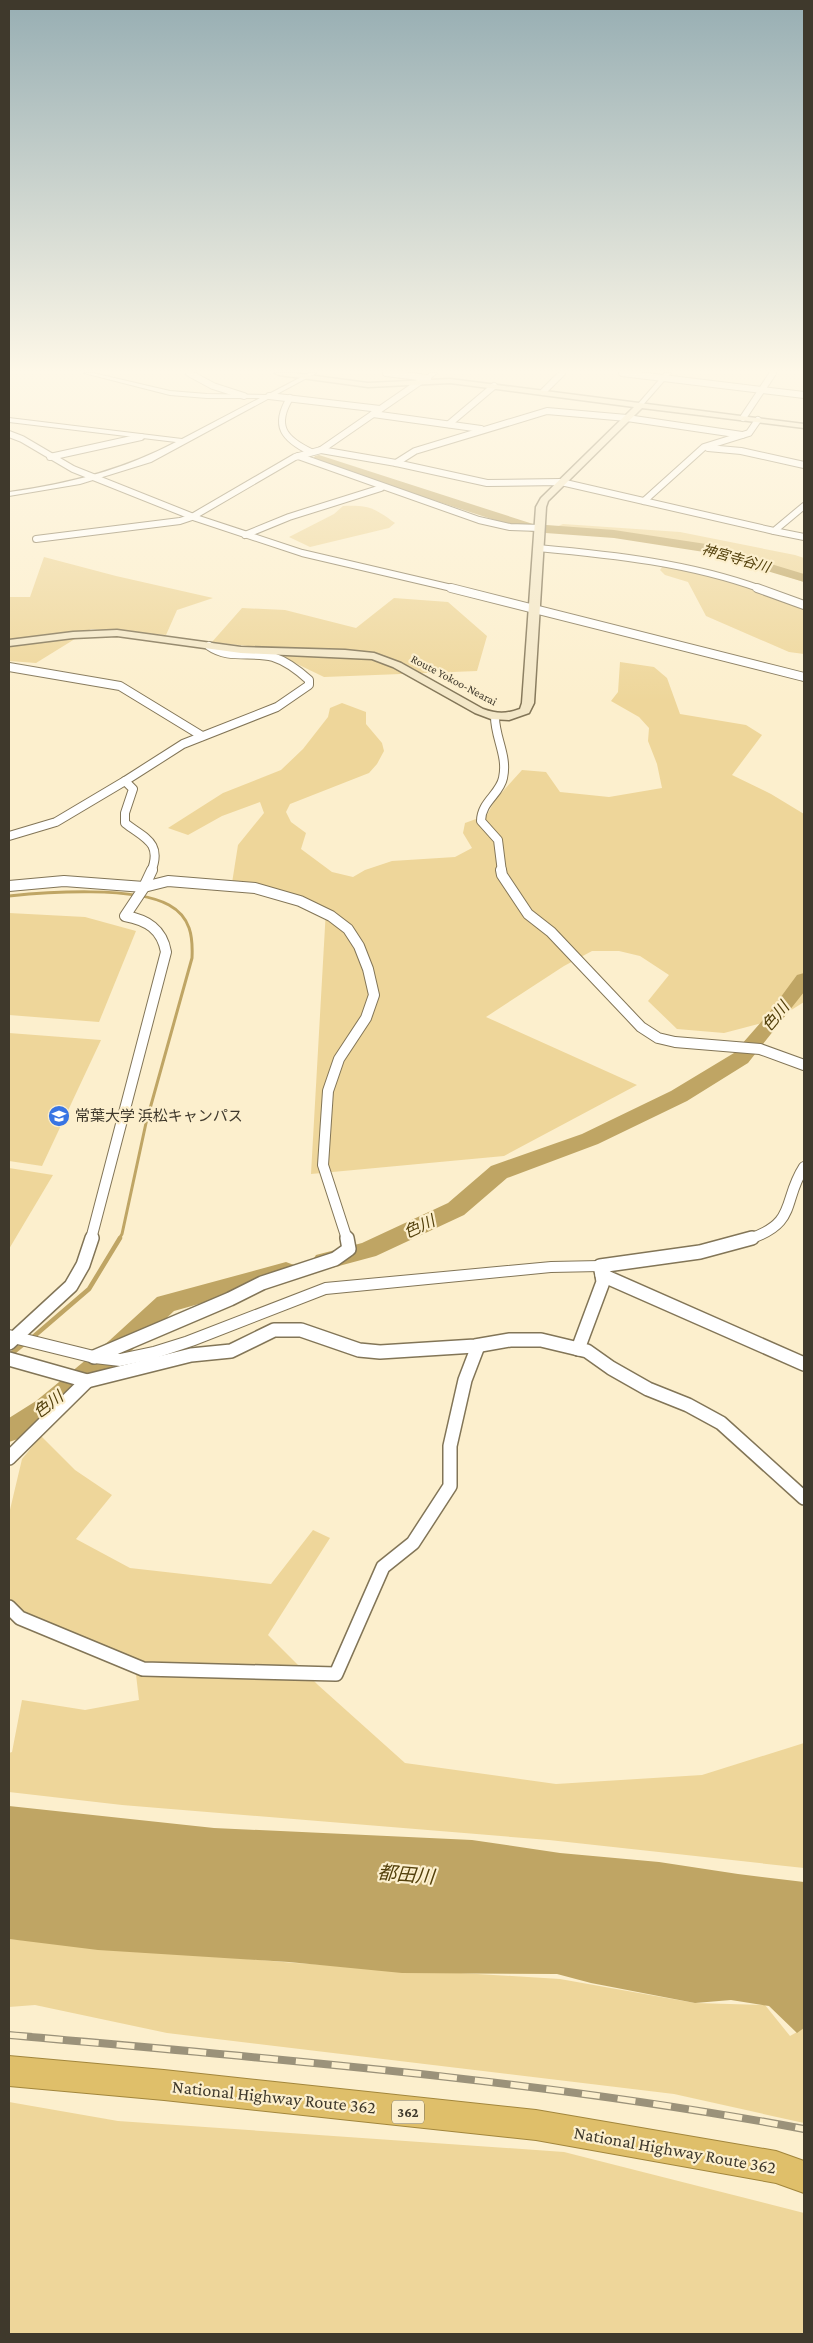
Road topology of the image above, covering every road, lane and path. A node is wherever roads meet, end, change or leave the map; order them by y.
1 (80, 482) edge
2 (104, 482) edge
3 (252, 482) edge
4 (366, 482) edge
5 (484, 482) edge
6 (536, 482) edge
7 (561, 482) edge
8 (562, 482) edge
9 (665, 482) edge
10 (381, 488) junction
11 (9, 494) edge
12 (644, 501) junction
13 (803, 509) edge
14 (192, 517) junction
15 (774, 532) junction
16 (245, 534) junction
17 (804, 537) edge
18 (539, 538) junction
19 (36, 539) dead end
20 (804, 605) edge
21 (533, 610) junction
22 (9, 643) edge
23 (210, 646) junction
24 (9, 668) edge
25 (804, 677) edge
26 (495, 717) junction
27 (202, 736) junction
28 (125, 781) junction
29 (9, 836) edge
30 (9, 886) edge
31 (142, 891) junction
32 (804, 1065) edge
33 (804, 1167) edge
34 (601, 1271) junction
35 (11, 1339) edge
36 (478, 1346) junction
37 (578, 1349) junction
38 (94, 1357) junction
39 (9, 1359) edge
40 (804, 1364) edge
41 (87, 1381) junction
42 (9, 1458) edge
43 (804, 1498) edge
44 (9, 1607) edge
45 (9, 2071) edge
46 (804, 2177) edge

1 - 11 street
2 - 14 street
3 - 14 street
4 - 10 street
5 - 6 street
7 - 18 main road, Route Yokoo-Nearai
8 - 12 street
9 - 12 street
10 - 16 street
10 - 18 street
12 - 15 street
13 - 15 street
14 - 16 street
14 - 19 street
15 - 17 street
16 - 21 street
18 - 20 street
18 - 21 main road, Route Yokoo-Nearai
21 - 25 street
21 - 26 main road, Route Yokoo-Nearai
22 - 23 main road, Route Yokoo-Nearai
23 - 26 main road, Route Yokoo-Nearai
23 - 27 street
24 - 27 street
26 - 32 street
27 - 28 street
28 - 29 street
28 - 31 street
30 - 31 street
31 - 35 street
31 - 38 street
33 - 34 street
34 - 37 street
34 - 38 street
34 - 40 street
35 - 38 street
36 - 37 street
36 - 41 street
36 - 44 street
37 - 43 street
39 - 41 street
41 - 42 street
45 - 46 highway, National Highway Route 362 / 362

